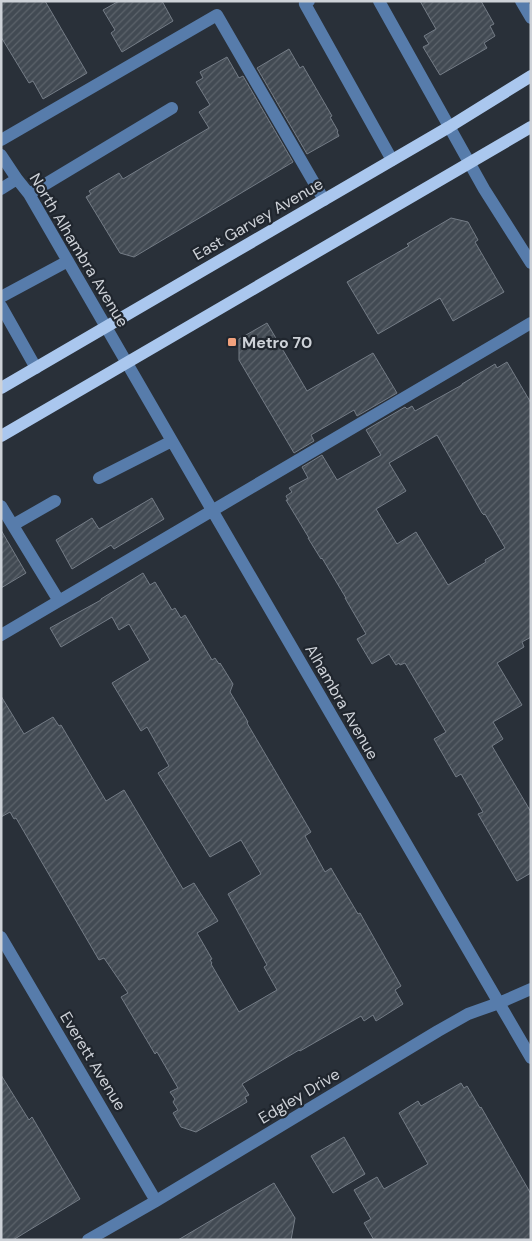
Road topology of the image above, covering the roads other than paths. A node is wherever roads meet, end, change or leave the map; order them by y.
1 (309, 1) edge
2 (378, 1) edge
3 (521, 1) edge
4 (531, 18) edge
5 (531, 76) edge
6 (172, 108) dead end
7 (449, 127) junction
8 (531, 127) edge
9 (1, 140) edge
10 (1, 156) edge
11 (392, 160) junction
12 (470, 162) junction
13 (17, 180) junction
14 (1, 189) edge
15 (29, 194) junction
16 (324, 200) junction
17 (68, 261) junction
18 (531, 263) edge
19 (1, 297) edge
20 (1, 306) edge
21 (531, 323) edge
22 (106, 327) junction
23 (127, 362) junction
24 (36, 368) junction
25 (1, 388) edge
26 (1, 436) edge
27 (172, 441) junction
28 (99, 478) dead end
29 (55, 501) dead end
30 (1, 506) edge
31 (212, 510) junction
32 (13, 525) junction
33 (59, 601) junction
34 (1, 635) edge
35 (1, 937) edge
36 (531, 989) edge
37 (499, 1003) junction
38 (531, 1058) edge
39 (156, 1201) junction
40 (88, 1240) edge

1 - 11 street
2 - 7 street
3 - 4 street
5 - 7 main road, East Garvey Avenue
6 - 15 street
7 - 11 main road, East Garvey Avenue
7 - 12 street
8 - 12 main road
9 - 16 street
10 - 13 street, North Alhambra Avenue
11 - 16 main road, East Garvey Avenue
12 - 18 street
12 - 23 main road
13 - 14 street
13 - 15 street, North Alhambra Avenue
15 - 17 street, North Alhambra Avenue
16 - 22 main road, East Garvey Avenue
17 - 19 street
17 - 22 street, North Alhambra Avenue
20 - 24 street
21 - 31 street
22 - 23 street, North Alhambra Avenue
22 - 24 main road, East Garvey Avenue
23 - 26 main road
23 - 27 street, Alhambra Avenue
24 - 25 main road, East Garvey Avenue
27 - 28 street
27 - 31 street, Alhambra Avenue
29 - 32 street
30 - 32 street
31 - 33 street
31 - 37 street, Alhambra Avenue
32 - 33 street
33 - 34 street
35 - 39 street, Everett Avenue
36 - 37 street, Edgley Drive
37 - 38 street, Alhambra Avenue
37 - 39 street, Edgley Drive
39 - 40 street, Edgley Drive

